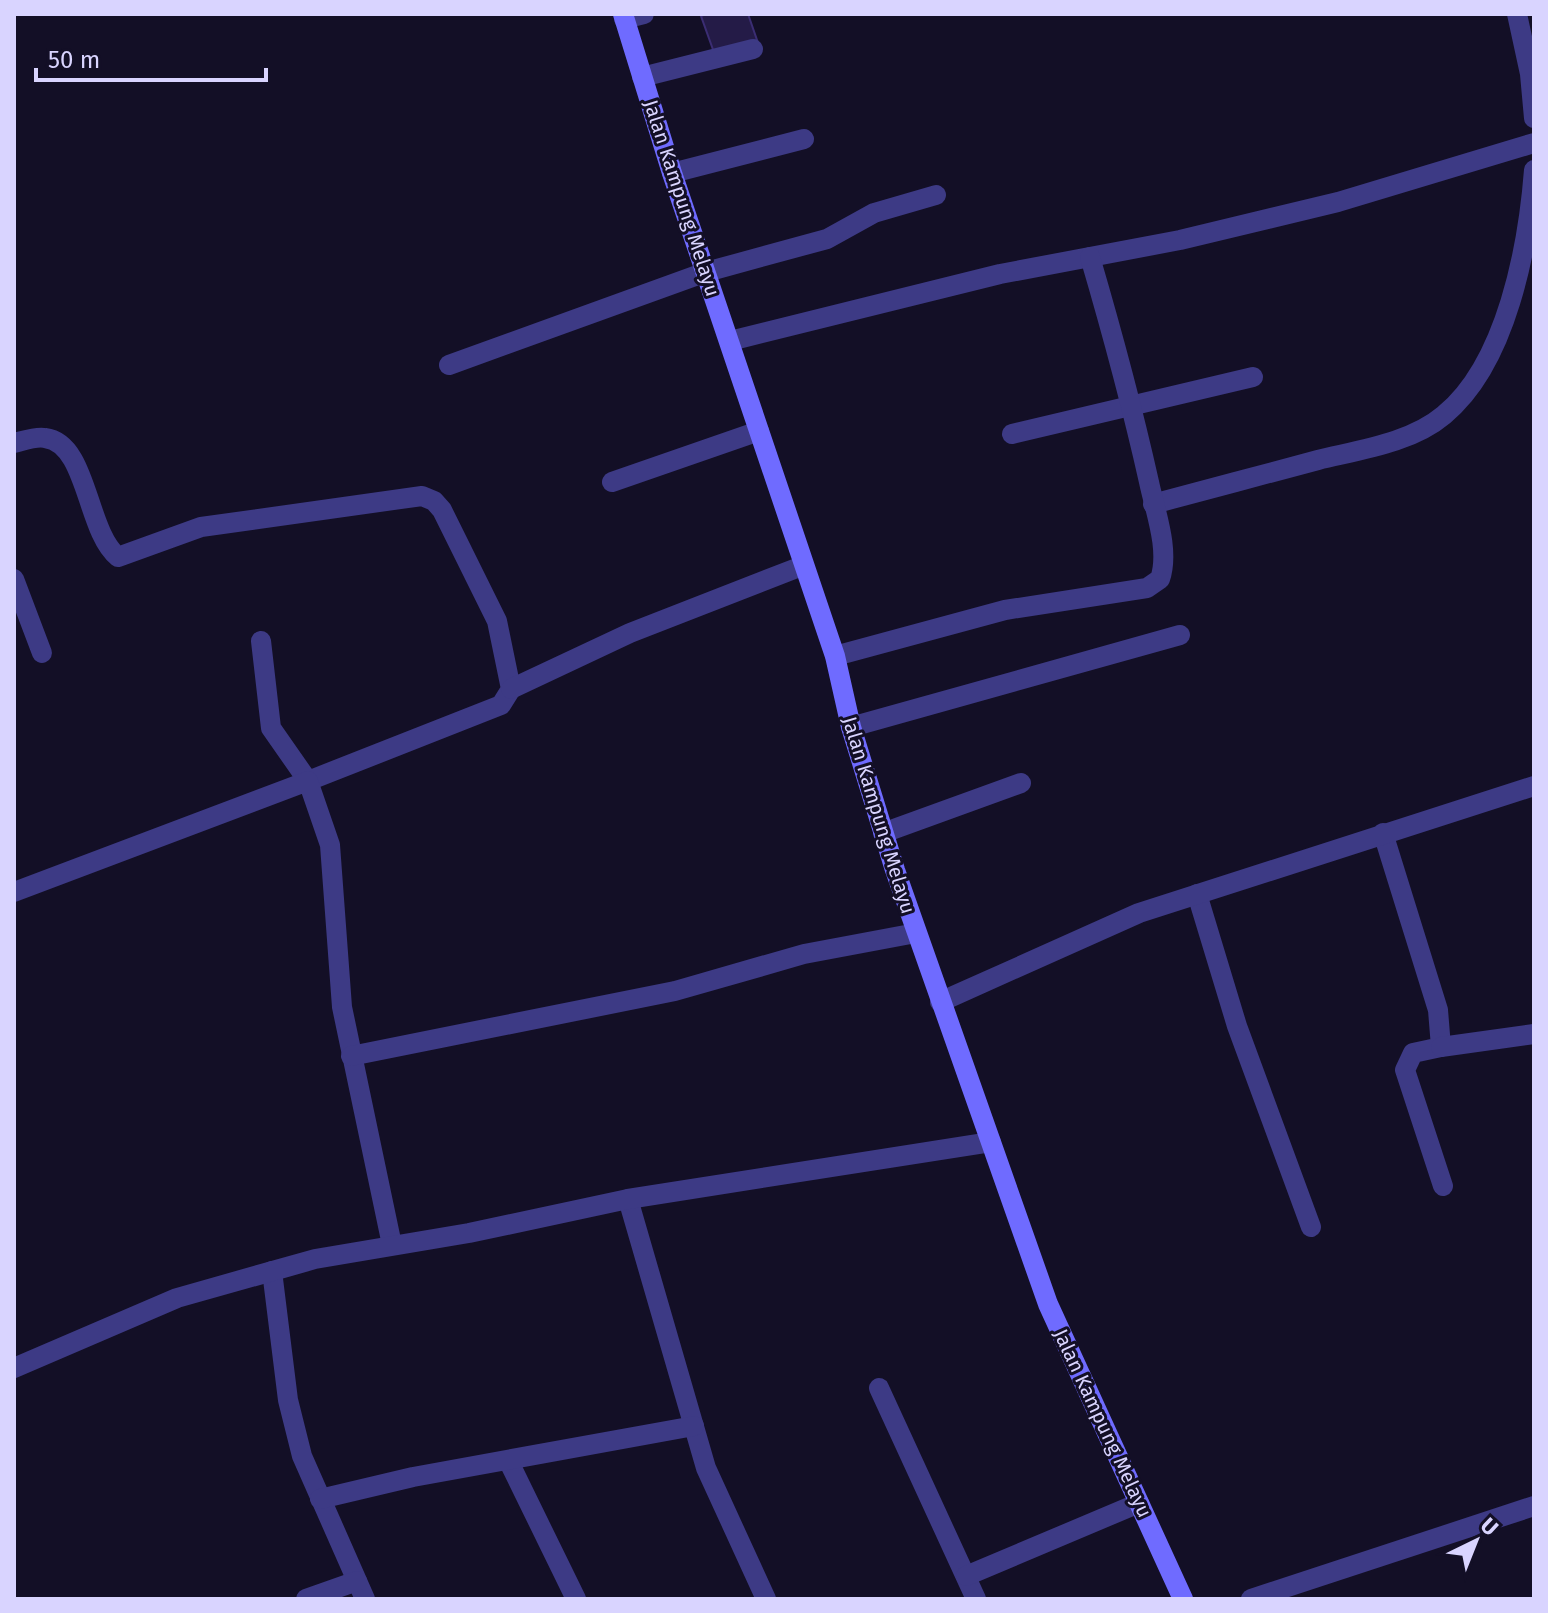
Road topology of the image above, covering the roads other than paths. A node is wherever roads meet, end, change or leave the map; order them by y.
1 (1517, 14) edge
2 (630, 16) edge
3 (753, 49) dead end
4 (642, 77) junction
5 (1534, 118) edge
6 (804, 139) dead end
7 (1534, 143) edge
8 (1534, 170) edge
9 (672, 173) junction
10 (936, 195) dead end
11 (1090, 257) junction
12 (706, 272) junction
13 (730, 341) junction
14 (449, 365) dead end
15 (1253, 377) dead end
16 (1132, 406) junction
17 (759, 431) junction
18 (1012, 434) dead end
19 (14, 443) edge
20 (612, 482) dead end
21 (1153, 504) junction
22 (802, 566) junction
23 (14, 579) edge
24 (1180, 635) dead end
25 (261, 641) dead end
26 (42, 653) dead end
27 (835, 656) junction
28 (511, 689) junction
29 (851, 727) junction
30 (308, 781) junction
31 (1021, 783) dead end
32 (1534, 786) edge
33 (883, 833) junction
34 (1383, 833) junction
35 (14, 892) edge
36 (1197, 894) junction
37 (916, 933) junction
38 (940, 1002) junction
39 (1534, 1034) edge
40 (1441, 1047) junction
41 (351, 1056) junction
42 (991, 1142) junction
43 (1443, 1186) dead end
44 (628, 1199) junction
45 (1311, 1227) dead end
46 (392, 1245) junction
47 (272, 1271) junction
48 (14, 1368) edge
49 (879, 1388) dead end
50 (694, 1426) junction
51 (509, 1462) junction
52 (320, 1499) junction
53 (1139, 1503) junction
54 (1534, 1506) edge
55 (966, 1576) junction
56 (361, 1590) edge
57 (306, 1599) edge
58 (576, 1599) edge
59 (766, 1599) edge
60 (976, 1599) edge
61 (1183, 1599) edge
62 (1251, 1599) edge

1 - 5 street
2 - 4 main road, Jalan Kampung Melayu
3 - 4 street
4 - 9 main road, Jalan Kampung Melayu
6 - 9 street
7 - 11 street
8 - 21 street
9 - 12 main road, Jalan Kampung Melayu
10 - 12 street
11 - 13 street
11 - 16 street
12 - 13 main road, Jalan Kampung Melayu
12 - 14 street
13 - 17 main road, Jalan Kampung Melayu
15 - 16 street
16 - 18 street
16 - 21 street
17 - 20 street
17 - 22 main road, Jalan Kampung Melayu
19 - 28 street
21 - 27 street
22 - 27 main road, Jalan Kampung Melayu
22 - 28 street
23 - 26 street
24 - 29 street
25 - 30 street
27 - 29 main road, Jalan Kampung Melayu
28 - 30 street
29 - 33 main road, Jalan Kampung Melayu
30 - 35 street
30 - 41 street
31 - 33 street
32 - 34 street
33 - 37 main road, Jalan Kampung Melayu
34 - 36 street
34 - 40 street
36 - 38 street
36 - 45 street
37 - 38 main road, Jalan Kampung Melayu
37 - 41 street
38 - 42 main road, Jalan Kampung Melayu
39 - 40 street
40 - 43 street
41 - 46 street
42 - 44 street
42 - 53 main road, Jalan Kampung Melayu
44 - 46 street
44 - 50 street
46 - 47 street
47 - 48 street
47 - 52 street
49 - 55 street
50 - 51 street
50 - 59 street
51 - 52 street
51 - 58 street
52 - 56 street
53 - 55 street
53 - 61 main road, Jalan Kampung Melayu
54 - 62 street
55 - 60 street
56 - 57 street

